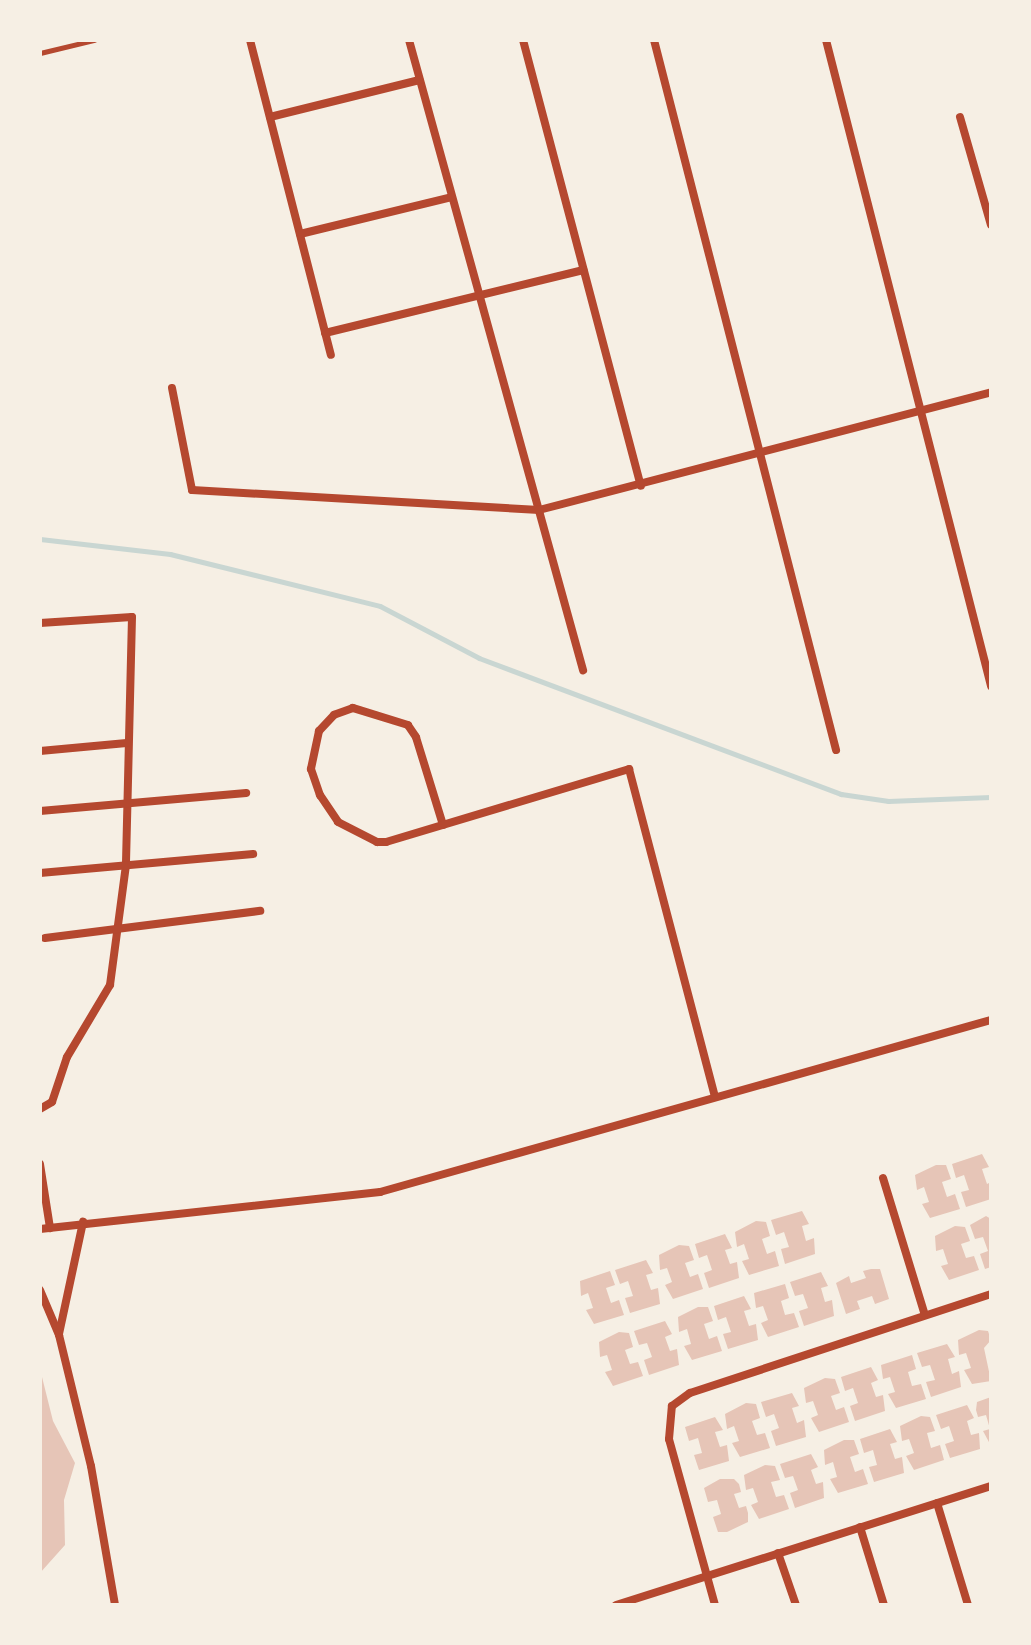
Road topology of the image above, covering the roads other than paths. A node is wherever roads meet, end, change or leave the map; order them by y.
1 (94, 40) edge
2 (250, 40) edge
3 (409, 40) edge
4 (523, 40) edge
5 (654, 40) edge
6 (826, 40) edge
7 (40, 53) edge
8 (420, 80) junction
9 (270, 117) junction
10 (960, 117) dead end
11 (452, 197) junction
12 (991, 225) edge
13 (300, 234) junction
14 (583, 270) junction
15 (480, 295) junction
16 (325, 333) junction
17 (331, 355) dead end
18 (172, 388) dead end
19 (991, 392) edge
20 (922, 410) junction
21 (761, 453) junction
22 (641, 486) junction
23 (539, 510) junction
24 (40, 623) edge
25 (583, 670) dead end
26 (991, 686) edge
27 (127, 743) junction
28 (836, 750) dead end
29 (40, 751) edge
30 (246, 793) dead end
31 (126, 805) junction
32 (40, 811) edge
33 (443, 825) junction
34 (253, 854) dead end
35 (126, 865) junction
36 (40, 873) edge
37 (260, 911) dead end
38 (117, 928) junction
39 (45, 938) dead end
40 (991, 1020) edge
41 (715, 1097) junction
42 (40, 1109) edge
43 (40, 1164) edge
44 (883, 1178) dead end
45 (83, 1222) junction
46 (45, 1228) edge
47 (40, 1290) edge
48 (991, 1294) edge
49 (925, 1315) junction
50 (59, 1335) junction
51 (991, 1486) edge
52 (937, 1503) junction
53 (860, 1527) junction
54 (778, 1553) junction
55 (706, 1576) junction
56 (628, 1603) edge
57 (115, 1605) edge
58 (616, 1605) edge
59 (715, 1605) edge
60 (796, 1605) edge
61 (884, 1605) edge
62 (968, 1605) edge

1 - 7 lane
2 - 9 street
3 - 8 street
4 - 14 street
5 - 21 street
6 - 20 street
8 - 9 street
8 - 11 street
9 - 13 street
10 - 12 street
11 - 13 street
11 - 15 street
13 - 16 street
14 - 15 street
14 - 22 street
15 - 16 street
15 - 23 street
16 - 17 street
18 - 23 street
19 - 20 street
20 - 21 street
20 - 26 street
21 - 22 street
21 - 28 street
22 - 23 street
23 - 25 street
24 - 27 street
27 - 29 street
27 - 31 street
30 - 31 street
31 - 32 street
31 - 35 street
33 - 33 street
33 - 41 street
34 - 35 street
35 - 36 street
35 - 38 street
37 - 38 street
38 - 39 street
38 - 42 street
40 - 41 street
41 - 45 street
43 - 46 street
44 - 49 street
45 - 46 street
45 - 50 street
47 - 50 street
48 - 49 street
49 - 55 street
50 - 57 street
51 - 52 street
52 - 53 street
52 - 62 street
53 - 54 street
53 - 61 street
54 - 55 street
54 - 60 street
55 - 56 street
55 - 59 street
56 - 58 street

